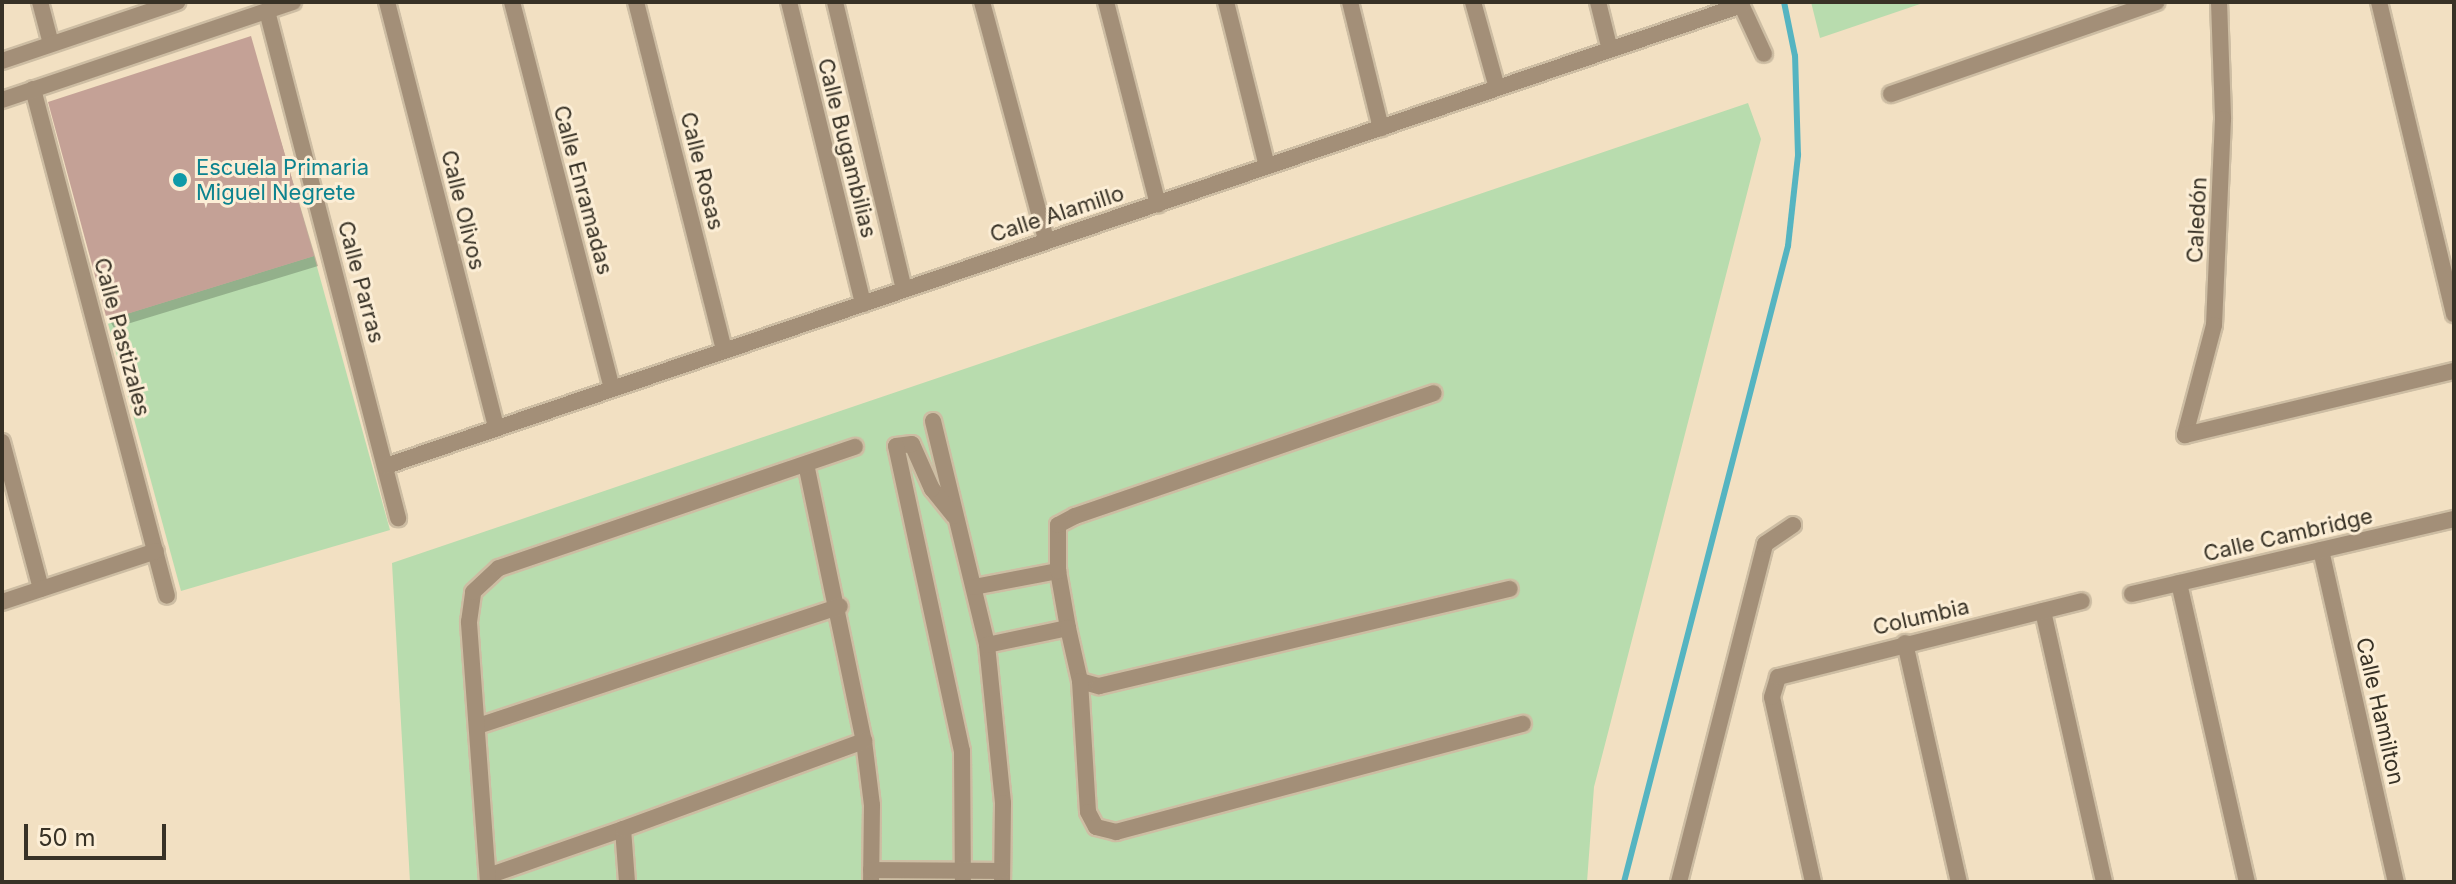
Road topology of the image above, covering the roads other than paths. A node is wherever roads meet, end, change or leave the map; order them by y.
1 (40, 2) edge
2 (293, 2) edge
3 (387, 2) edge
4 (512, 2) edge
5 (636, 2) edge
6 (789, 2) edge
7 (835, 2) edge
8 (982, 2) edge
9 (1106, 2) edge
10 (1226, 2) edge
11 (1350, 2) edge
12 (1473, 2) edge
13 (1598, 2) edge
14 (2157, 2) edge
15 (2219, 2) edge
16 (2379, 2) edge
17 (174, 3) edge
18 (1741, 4) edge
19 (267, 11) junction
20 (51, 44) junction
21 (1610, 50) junction
22 (1764, 54) dead end
23 (2, 61) edge
24 (1497, 88) junction
25 (33, 89) junction
26 (1891, 94) dead end
27 (2, 100) edge
28 (1381, 128) junction
29 (1267, 166) junction
30 (1158, 204) junction
31 (1046, 240) junction
32 (904, 289) junction
33 (863, 304) junction
34 (2454, 314) edge
35 (724, 350) junction
36 (2454, 372) edge
37 (612, 388) junction
38 (1434, 393) dead end
39 (933, 421) dead end
40 (496, 428) junction
41 (2, 442) edge
42 (855, 447) dead end
43 (806, 464) junction
44 (386, 466) junction
45 (954, 516) junction
46 (398, 518) dead end
47 (2454, 519) edge
48 (1793, 525) dead end
49 (2321, 550) junction
50 (156, 551) junction
51 (1058, 571) junction
52 (2179, 583) junction
53 (974, 587) junction
54 (41, 589) junction
55 (1510, 589) dead end
56 (2132, 594) dead end
57 (167, 596) dead end
58 (2082, 601) dead end
59 (2, 602) edge
60 (840, 606) junction
61 (2043, 611) junction
62 (1068, 628) junction
63 (1905, 643) junction
64 (987, 645) junction
65 (1080, 681) junction
66 (1523, 724) dead end
67 (478, 726) junction
68 (864, 741) junction
69 (623, 829) junction
70 (871, 876) edge
71 (963, 876) edge
72 (1002, 876) edge
73 (488, 879) edge
74 (627, 882) edge
75 (1679, 882) edge
76 (1813, 882) edge
77 (1959, 882) edge
78 (2104, 882) edge
79 (2247, 882) edge
80 (2396, 882) edge

1 - 20 street
2 - 19 street
3 - 40 street, Calle Olivos
4 - 37 street, Calle Enramadas
5 - 35 street, Calle Rosas
6 - 33 street, Calle Bugambilias
7 - 32 street, Calle Bugambilias
8 - 31 street
9 - 30 street
10 - 29 street
11 - 28 street
12 - 24 street
13 - 21 street
14 - 26 street
15 - 36 street, Caledón
16 - 34 street
17 - 20 street
18 - 21 street, Calle Alamillo
18 - 22 street
19 - 25 street
19 - 44 street, Calle Parras
20 - 23 street
21 - 24 street, Calle Alamillo
24 - 28 street, Calle Alamillo
25 - 27 street
25 - 50 street, Calle Pastizales
28 - 29 street, Calle Alamillo
29 - 30 street, Calle Alamillo
30 - 31 street, Calle Alamillo
31 - 32 street, Calle Alamillo
32 - 33 street, Calle Alamillo
33 - 35 street, Calle Alamillo
35 - 37 street, Calle Alamillo
37 - 40 street, Calle Alamillo
38 - 51 street
39 - 45 street
40 - 44 street, Calle Alamillo
41 - 54 street
42 - 43 street
43 - 60 street
43 - 67 street
44 - 46 street, Calle Parras
45 - 53 street
45 - 71 street
47 - 49 street, Calle Cambridge
48 - 75 street
49 - 52 street, Calle Cambridge
49 - 80 street, Calle Hamilton
50 - 54 street
50 - 57 street, Calle Pastizales
51 - 53 street
51 - 62 street
52 - 56 street, Calle Cambridge
52 - 79 street
53 - 64 street
54 - 59 street
55 - 65 street
58 - 61 street, Columbia
60 - 67 street
60 - 68 street
61 - 63 street, Columbia
61 - 78 street
62 - 64 street
62 - 65 street
63 - 76 street, Columbia
63 - 77 street
64 - 72 street
65 - 66 street
67 - 73 street
68 - 69 street
68 - 70 street
69 - 73 street
69 - 74 street
70 - 71 street
71 - 72 street

